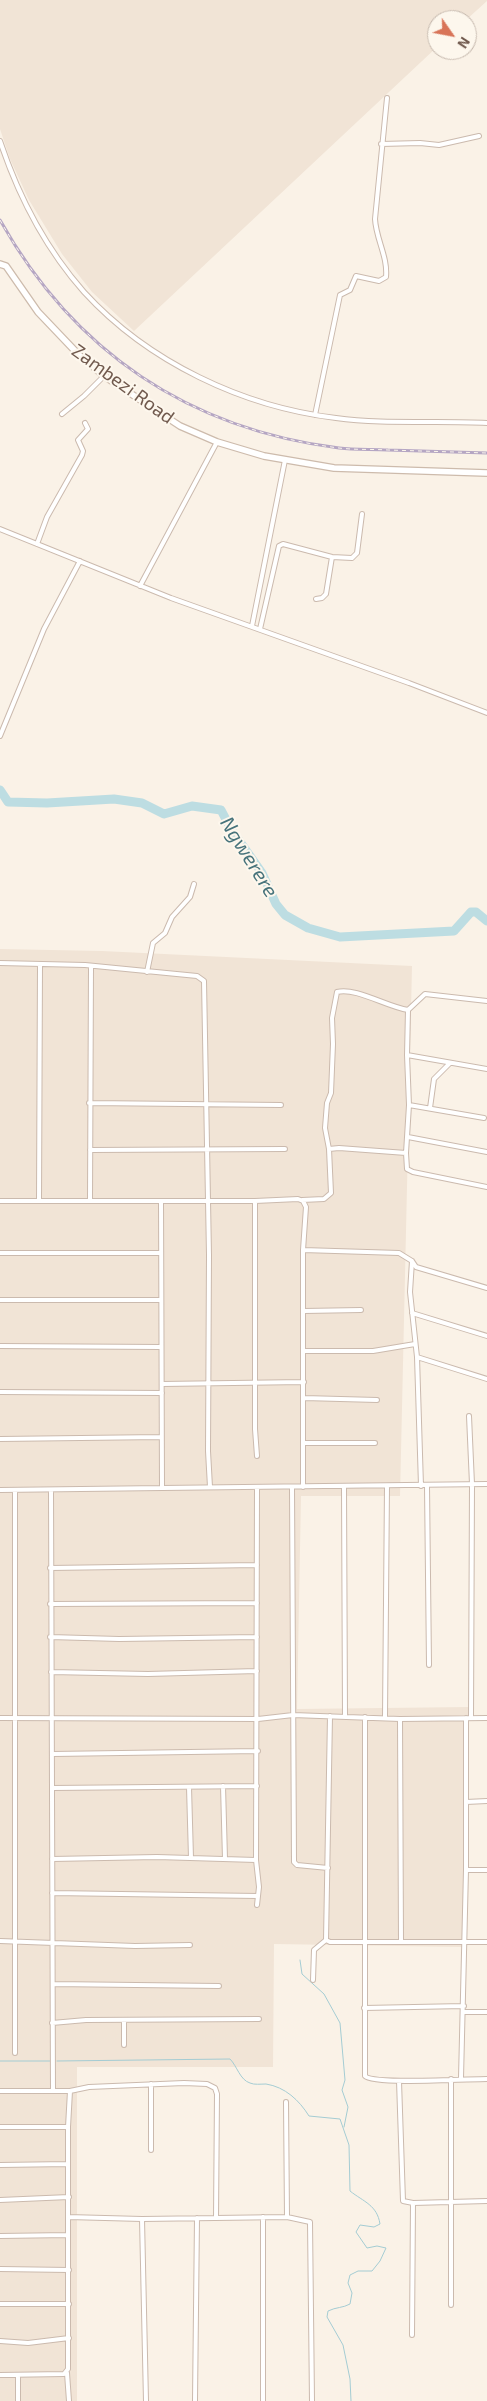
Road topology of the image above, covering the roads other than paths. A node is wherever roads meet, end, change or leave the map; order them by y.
1 (387, 98) dead end
2 (479, 136) dead end
3 (0, 141) edge
4 (381, 144) junction
5 (0, 264) edge
6 (104, 376) junction
7 (62, 414) dead end
8 (315, 415) junction
9 (85, 423) dead end
10 (487, 423) edge
11 (217, 442) junction
12 (285, 460) junction
13 (487, 473) edge
14 (362, 514) dead end
15 (0, 529) edge
16 (37, 544) junction
17 (332, 557) junction
18 (80, 561) junction
19 (140, 586) junction
20 (316, 599) dead end
21 (252, 626) junction
22 (260, 629) junction
23 (487, 713) edge
24 (0, 736) edge
25 (194, 884) dead end
26 (0, 963) edge
27 (40, 965) junction
28 (91, 967) junction
29 (147, 972) junction
30 (487, 1001) edge
31 (408, 1010) junction
32 (407, 1055) junction
33 (450, 1063) junction
34 (487, 1069) edge
35 (89, 1103) junction
36 (207, 1104) junction
37 (281, 1105) dead end
38 (409, 1105) junction
39 (430, 1108) junction
40 (484, 1118) dead end
41 (408, 1136) junction
42 (206, 1148) junction
43 (329, 1149) junction
44 (90, 1150) junction
45 (285, 1150) dead end
46 (487, 1152) edge
47 (406, 1153) junction
48 (487, 1187) edge
49 (90, 1200) junction
50 (301, 1200) junction
51 (0, 1201) edge
52 (39, 1201) junction
53 (161, 1201) junction
54 (207, 1201) junction
55 (255, 1201) junction
56 (303, 1250) junction
57 (0, 1253) edge
58 (161, 1253) junction
59 (412, 1261) junction
60 (487, 1288) edge
61 (0, 1300) edge
62 (161, 1300) junction
63 (360, 1310) dead end
64 (304, 1311) junction
65 (412, 1313) junction
66 (487, 1336) edge
67 (415, 1344) junction
68 (0, 1346) edge
69 (160, 1347) junction
70 (304, 1351) junction
71 (417, 1357) junction
72 (487, 1379) edge
73 (256, 1381) junction
74 (304, 1382) junction
75 (208, 1383) junction
76 (162, 1384) junction
77 (0, 1392) edge
78 (162, 1393) junction
79 (304, 1398) junction
80 (378, 1400) dead end
81 (469, 1416) dead end
82 (161, 1437) junction
83 (0, 1439) edge
84 (303, 1443) junction
85 (375, 1443) dead end
86 (258, 1456) dead end
87 (472, 1484) junction
88 (487, 1484) edge
89 (387, 1486) junction
90 (421, 1486) junction
91 (427, 1486) junction
92 (162, 1487) junction
93 (210, 1487) junction
94 (304, 1487) junction
95 (344, 1487) junction
96 (257, 1488) junction
97 (292, 1488) junction
98 (0, 1490) edge
99 (15, 1490) junction
100 (51, 1491) junction
101 (257, 1565) junction
102 (50, 1568) junction
103 (257, 1603) junction
104 (50, 1604) junction
105 (50, 1637) junction
106 (257, 1637) junction
107 (429, 1665) dead end
108 (257, 1671) junction
109 (51, 1672) junction
110 (293, 1715) junction
111 (330, 1716) junction
112 (345, 1716) junction
113 (52, 1717) junction
114 (365, 1717) junction
115 (385, 1717) junction
116 (0, 1718) edge
117 (16, 1718) junction
118 (469, 1718) junction
119 (487, 1718) edge
120 (258, 1719) junction
121 (400, 1719) junction
122 (258, 1751) junction
123 (53, 1754) junction
124 (222, 1786) junction
125 (257, 1786) junction
126 (189, 1787) junction
127 (52, 1788) junction
128 (487, 1801) edge
129 (466, 1802) junction
130 (191, 1858) junction
131 (52, 1859) junction
132 (225, 1859) junction
133 (256, 1860) junction
134 (328, 1868) junction
135 (466, 1870) junction
136 (487, 1870) edge
137 (52, 1893) junction
138 (258, 1896) junction
139 (257, 1905) dead end
140 (0, 1940) edge
141 (326, 1940) junction
142 (16, 1941) junction
143 (464, 1941) junction
144 (52, 1942) junction
145 (401, 1942) junction
146 (487, 1942) edge
147 (364, 1943) junction
148 (190, 1945) dead end
149 (313, 1980) dead end
150 (53, 1984) junction
151 (220, 1986) dead end
152 (464, 2006) junction
153 (364, 2008) junction
154 (464, 2012) junction
155 (487, 2012) edge
156 (259, 2019) dead end
157 (124, 2020) junction
158 (52, 2023) junction
159 (124, 2045) dead end
160 (15, 2053) dead end
161 (461, 2078) junction
162 (451, 2079) junction
163 (487, 2079) edge
164 (399, 2081) junction
165 (151, 2084) junction
166 (53, 2090) junction
167 (0, 2091) edge
168 (70, 2091) junction
169 (286, 2102) dead end
170 (0, 2127) edge
171 (68, 2127) junction
172 (151, 2150) dead end
173 (68, 2164) junction
174 (0, 2165) edge
175 (69, 2198) junction
176 (0, 2200) edge
177 (487, 2202) edge
178 (413, 2203) junction
179 (452, 2203) junction
180 (68, 2217) junction
181 (263, 2217) junction
182 (287, 2217) junction
183 (197, 2218) junction
184 (216, 2218) junction
185 (142, 2219) junction
186 (68, 2235) junction
187 (0, 2236) edge
188 (0, 2269) edge
189 (69, 2270) junction
190 (0, 2304) edge
191 (69, 2304) junction
192 (451, 2305) dead end
193 (412, 2335) dead end
194 (69, 2338) junction
195 (0, 2341) edge
196 (67, 2372) junction
197 (0, 2375) edge
198 (18, 2375) junction
199 (18, 2401) edge
200 (69, 2401) edge
201 (146, 2401) edge
202 (195, 2401) edge
203 (263, 2401) edge
204 (312, 2401) edge

1 - 4 street
2 - 4 street
3 - 8 street
4 - 8 street
5 - 6 main road, Zambezi Road
6 - 7 street
6 - 11 main road, Zambezi Road
8 - 10 street
9 - 16 street
11 - 12 main road, Zambezi Road
11 - 19 street
12 - 13 main road, Zambezi Road
12 - 21 street
14 - 17 street
15 - 16 street
16 - 18 street
17 - 20 street
17 - 22 street
18 - 19 street
18 - 24 street
19 - 21 street
21 - 22 street
22 - 23 street
25 - 29 street
26 - 27 street
27 - 28 street
27 - 52 street
28 - 29 street
28 - 35 street
29 - 36 street
30 - 31 street
31 - 32 street
31 - 43 street
32 - 33 street
32 - 38 street
33 - 34 street
33 - 39 street
35 - 36 street
35 - 44 street
36 - 37 street
36 - 42 street
38 - 39 street
38 - 41 street
39 - 40 street
41 - 46 street
41 - 47 street
42 - 44 street
42 - 45 street
42 - 54 street
43 - 47 street
43 - 50 street
44 - 49 street
47 - 48 street
49 - 52 street
49 - 53 street
50 - 55 street
50 - 56 street
51 - 52 street
53 - 54 street
53 - 58 street
54 - 55 street
54 - 75 street
55 - 73 street
56 - 59 street
56 - 64 street
57 - 58 street
58 - 62 street
59 - 60 street
59 - 65 street
61 - 62 street
62 - 69 street
63 - 64 street
64 - 70 street
65 - 66 street
65 - 67 street
67 - 70 street
67 - 71 street
68 - 69 street
69 - 76 street
70 - 74 street
71 - 72 street
71 - 90 street
73 - 74 street
73 - 75 street
73 - 86 street
74 - 79 street
75 - 76 street
75 - 93 street
76 - 78 street
77 - 78 street
78 - 82 street
79 - 80 street
79 - 84 street
81 - 87 street
82 - 83 street
82 - 92 street
84 - 85 street
84 - 94 street
87 - 88 street
87 - 91 street
87 - 118 street
89 - 90 street
89 - 95 street
89 - 115 street
90 - 91 street
91 - 107 street
92 - 93 street
92 - 100 street
93 - 96 street
94 - 95 street
94 - 97 street
95 - 112 street
96 - 97 street
96 - 101 street
97 - 110 street
98 - 99 street
99 - 100 street
99 - 117 street
100 - 102 street
101 - 102 street
101 - 103 street
102 - 104 street
103 - 104 street
103 - 106 street
104 - 105 street
105 - 106 street
105 - 109 street
106 - 108 street
108 - 109 street
108 - 120 street
109 - 113 street
110 - 111 street
110 - 120 street
110 - 134 street
111 - 112 street
111 - 134 street
112 - 114 street
113 - 117 street
113 - 120 street
113 - 123 street
114 - 115 street
114 - 147 street
115 - 121 street
116 - 117 street
117 - 142 street
118 - 119 street
118 - 121 street
118 - 129 street
120 - 122 street
121 - 145 street
122 - 123 street
122 - 125 street
123 - 127 street
124 - 125 street
124 - 126 street
124 - 132 street
125 - 133 street
126 - 127 street
126 - 130 street
127 - 131 street
128 - 129 street
129 - 135 street
130 - 131 street
130 - 132 street
131 - 137 street
132 - 133 street
133 - 138 street
134 - 141 street
135 - 136 street
135 - 143 street
137 - 138 street
137 - 144 street
138 - 139 street
140 - 142 street
141 - 147 street
141 - 149 street
142 - 144 street
142 - 160 street
143 - 145 street
143 - 146 street
143 - 152 street
144 - 148 street
144 - 150 street
145 - 147 street
147 - 153 street
150 - 151 street
150 - 158 street
152 - 153 street
152 - 154 street
153 - 164 street
154 - 155 street
154 - 161 street
156 - 157 street
157 - 158 street
157 - 159 street
158 - 166 street
161 - 162 street
161 - 163 street
162 - 164 street
162 - 179 street
164 - 178 street
165 - 168 street
165 - 172 street
165 - 184 street
166 - 167 street
166 - 168 street
168 - 171 street
169 - 182 street
170 - 171 street
171 - 173 street
173 - 174 street
173 - 175 street
175 - 176 street
175 - 180 street
177 - 179 street
178 - 179 street
178 - 193 street
179 - 192 street
180 - 185 street
180 - 186 street
181 - 182 street
181 - 184 street
181 - 203 street
182 - 204 street
183 - 184 street
183 - 185 street
183 - 202 street
185 - 201 street
186 - 187 street
186 - 189 street
188 - 189 street
189 - 191 street
190 - 191 street
191 - 194 street
194 - 195 street
194 - 196 street
196 - 198 street
196 - 200 street
197 - 198 street
198 - 199 street

